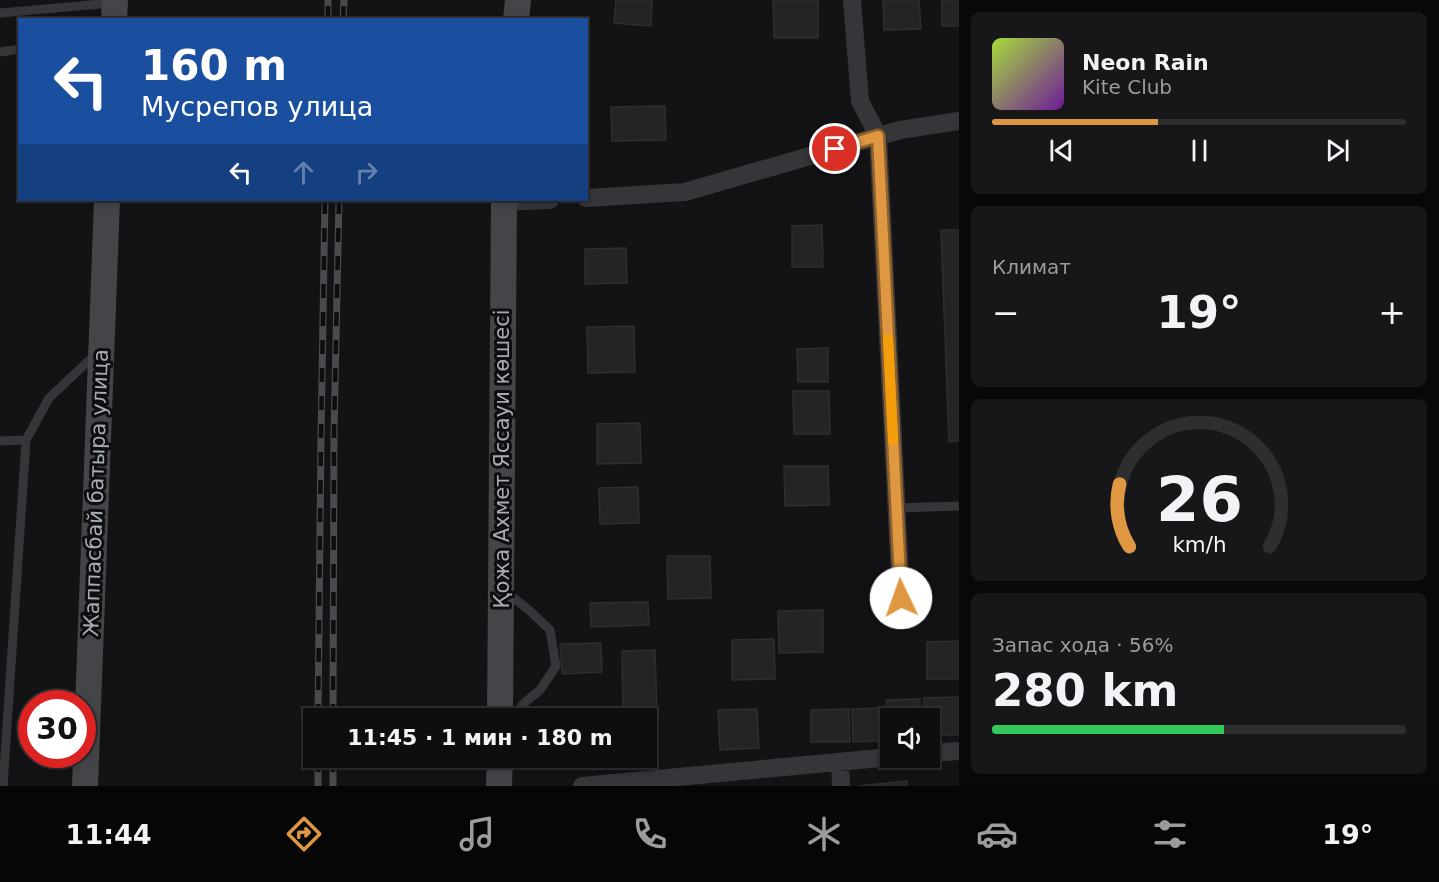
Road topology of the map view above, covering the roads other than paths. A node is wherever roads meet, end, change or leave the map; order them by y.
1 (518, 0) edge
2 (852, 0) edge
3 (114, 8) edge
4 (0, 13) edge
5 (516, 18) edge
6 (18, 49) edge
7 (0, 52) edge
8 (959, 120) edge
9 (878, 136) junction
10 (588, 198) edge
11 (107, 201) edge
12 (504, 201) edge
13 (101, 350) junction
14 (26, 440) junction
15 (0, 441) edge
16 (959, 506) edge
17 (896, 508) junction
18 (501, 588) junction
19 (901, 598) dead end
20 (500, 708) edge
21 (520, 708) edge
22 (959, 751) edge
23 (940, 752) edge
24 (880, 758) edge
25 (840, 762) junction
26 (500, 768) edge
27 (3, 786) edge
28 (84, 786) edge
29 (499, 786) edge
30 (582, 786) edge
31 (841, 786) edge

1 - 5 main road
2 - 9 street
3 - 4 lane
6 - 7 lane
8 - 9 street
9 - 10 street
9 - 17 street
11 - 13 main road, Жаппасбай батыра улица
12 - 18 main road, Қожа Ахмет Яссауи көшесі
13 - 14 lane
13 - 28 main road, Жаппасбай батыра улица
14 - 15 lane
14 - 27 lane
16 - 17 lane
17 - 19 street
18 - 20 main road, Қожа Ахмет Яссауи көшесі
18 - 21 lane
22 - 23 street
24 - 25 street
25 - 30 street
25 - 31 street
26 - 29 main road

